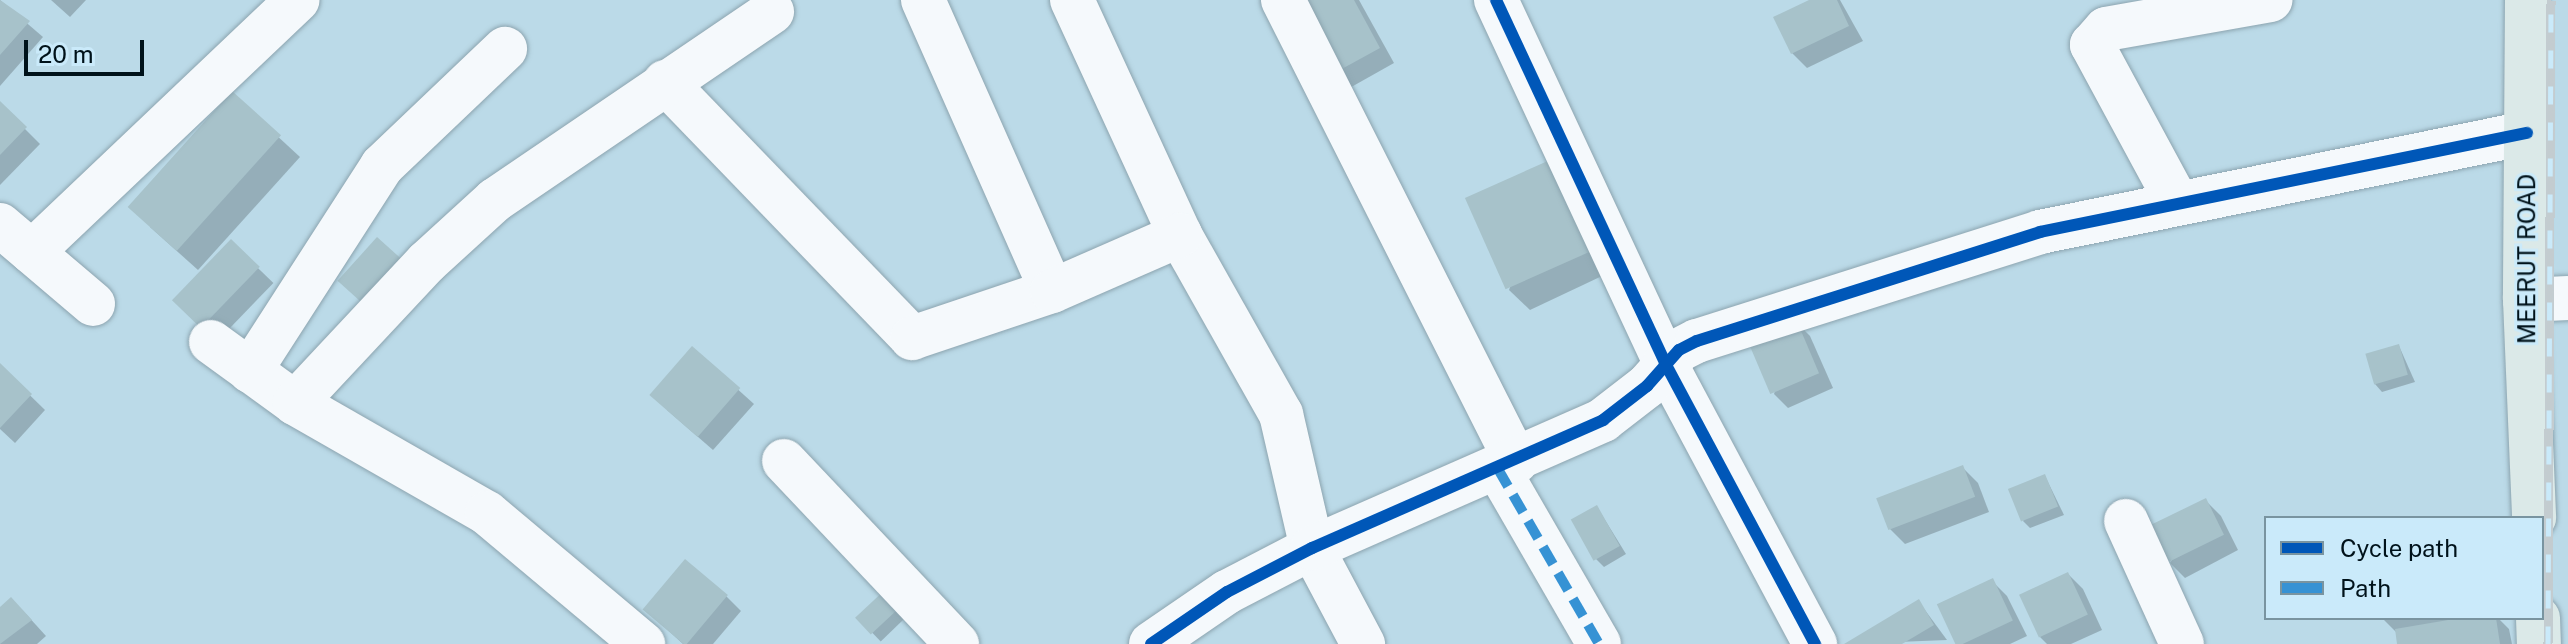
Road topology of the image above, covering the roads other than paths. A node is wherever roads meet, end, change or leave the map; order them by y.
1 (298, 0) edge
2 (923, 0) edge
3 (1072, 0) edge
4 (1283, 0) edge
5 (1496, 0) edge
6 (2270, 0) edge
7 (2527, 0) edge
8 (772, 12) dead end
9 (505, 49) dead end
10 (665, 82) junction
11 (2527, 133) junction
12 (2177, 202) junction
13 (1180, 235) junction
14 (16, 239) edge
15 (1052, 291) junction
16 (2568, 298) edge
17 (2525, 300) junction
18 (93, 304) dead end
19 (211, 342) dead end
20 (1665, 363) junction
21 (250, 371) junction
22 (295, 403) junction
23 (784, 461) dead end
24 (1507, 465) junction
25 (2534, 516) edge
26 (2126, 521) dead end
27 (1312, 548) junction
28 (2538, 620) edge
29 (643, 644) edge
30 (957, 644) edge
31 (1151, 644) edge
32 (1363, 644) edge
33 (1599, 644) edge
34 (1815, 644) edge
35 (2182, 644) edge
36 (2539, 644) edge

1 - 14 street
2 - 15 street
3 - 13 street
4 - 24 street
5 - 20 street
6 - 12 street
7 - 11 main road, MEERUT ROAD
8 - 10 street
9 - 21 street
10 - 15 street
10 - 22 street
11 - 12 street
11 - 17 main road, MEERUT ROAD
12 - 20 street
13 - 15 street
13 - 27 street
14 - 18 street
16 - 17 street
17 - 25 main road, MEERUT ROAD
19 - 21 street
20 - 24 street
20 - 34 street
21 - 22 street
22 - 29 street
23 - 30 street
24 - 27 street
24 - 33 street
26 - 35 street
27 - 31 street
27 - 32 street
28 - 36 main road

